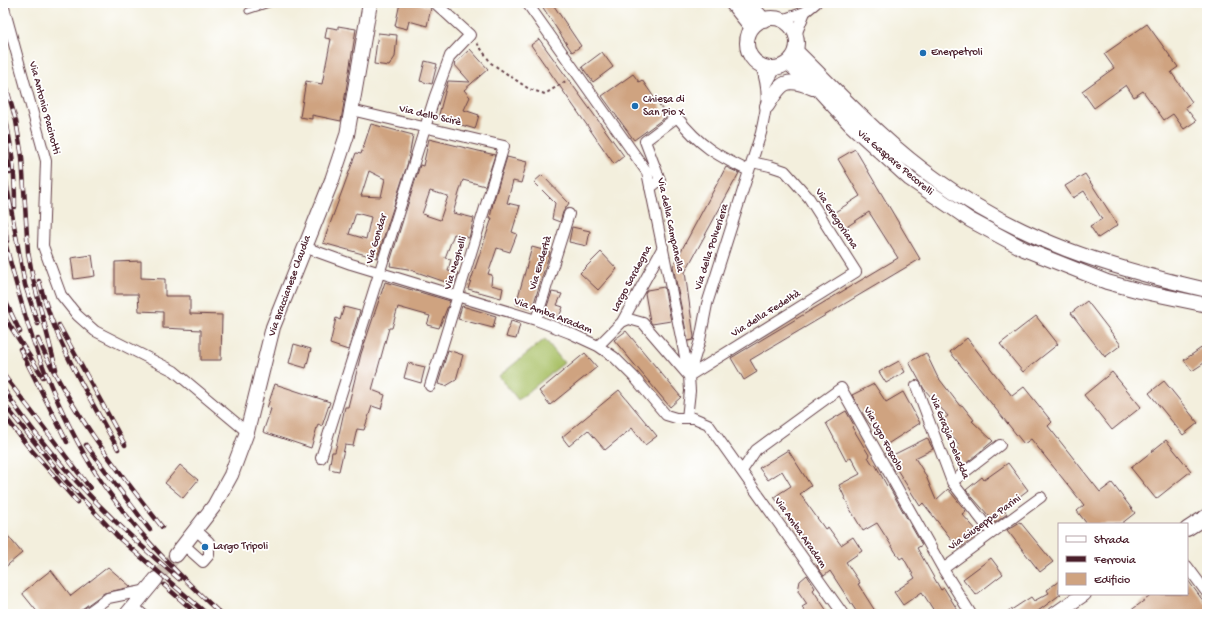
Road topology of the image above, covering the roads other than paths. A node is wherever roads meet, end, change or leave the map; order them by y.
1 (272, 3) edge
2 (370, 3) edge
3 (435, 3) edge
4 (527, 3) edge
5 (732, 3) edge
6 (748, 3) edge
7 (816, 3) edge
8 (3, 4) edge
9 (248, 11) dead end
10 (805, 12) junction
11 (764, 20) junction
12 (782, 20) junction
13 (752, 28) junction
14 (796, 35) junction
15 (796, 51) junction
16 (761, 66) junction
17 (782, 66) junction
18 (767, 84) junction
19 (819, 90) junction
20 (767, 106) junction
21 (351, 110) junction
22 (425, 127) junction
23 (504, 146) joint
24 (750, 167) junction
25 (650, 188) junction
26 (569, 214) dead end
27 (304, 247) junction
28 (663, 247) junction
29 (379, 272) junction
30 (856, 272) joint
31 (1207, 290) edge
32 (458, 296) junction
33 (1207, 305) edge
34 (536, 320) junction
35 (622, 322) junction
36 (598, 346) junction
37 (689, 376) junction
38 (430, 386) dead end
39 (916, 386) dead end
40 (687, 418) junction
41 (247, 432) junction
42 (1000, 445) dead end
43 (321, 458) dead end
44 (742, 471) junction
45 (952, 482) junction
46 (1041, 497) dead end
47 (1207, 516) edge
48 (1188, 528) edge
49 (196, 530) junction
50 (992, 533) junction
51 (180, 550) joint
52 (1188, 567) edge
53 (943, 569) junction
54 (152, 584) joint
55 (1207, 593) edge
56 (1083, 595) edge
57 (131, 609) edge
58 (1062, 612) edge
59 (86, 614) edge
60 (146, 614) edge
61 (843, 614) edge
62 (971, 614) edge

1 - 9 lane
2 - 21 street, Via Braccianese Claudia
3 - 22 street, Via Gondar
4 - 25 street, Via della Campanella
5 - 13 street
6 - 11 street
7 - 10 street
8 - 41 street, Via Antonio Pacinotti
10 - 12 street
10 - 14 street
11 - 12 street
11 - 13 street
12 - 14 street
13 - 16 street
14 - 15 street
15 - 17 street
15 - 31 street, Via Gaspare Pecorelli
16 - 17 street
16 - 18 street, Via della Polveriera
17 - 18 street, Via della Polveriera
17 - 19 street, Via Gaspare Pecorelli
18 - 20 street, Via della Polveriera
19 - 20 street
19 - 33 street, Via Gaspare Pecorelli
20 - 24 street, Via della Polveriera
21 - 22 street, Via dello Scirè
21 - 27 street, Via Braccianese Claudia
22 - 23 street, Via dello Scirè
22 - 29 street, Via Gondar
23 - 32 street, Via Neghelli
24 - 25 street, Via Gregoriana
24 - 30 street, Via Gregoriana
24 - 37 street, Via della Polveriera
25 - 28 street, Via della Campanella
26 - 34 street, Via Endertà
27 - 29 street, Via Amba Aradam
27 - 41 street, Via Braccianese Claudia
28 - 35 street, Largo Sardegna
28 - 37 street, Via della Campanella
29 - 32 street, Via Amba Aradam
29 - 43 street, Via Gondar
30 - 37 street, Via della Fedeltà
32 - 34 street, Via Amba Aradam
32 - 38 street, Via Neghelli
34 - 36 street, Via Amba Aradam
35 - 36 street, Largo Sardegna
35 - 37 street, Largo Sardegna
36 - 40 street, Via Amba Aradam
37 - 40 street, Via della Polveriera
39 - 45 street, Via Grazia Deledda
40 - 44 street, Via Amba Aradam
41 - 49 street, Via Braccianese Claudia
42 - 45 street
44 - 53 street, Via Ugo Foscolo
44 - 61 street, Via Amba Aradam
45 - 50 street, Via Grazia Deledda
46 - 50 street, Via Giuseppe Parini
47 - 48 street
49 - 51 street, Via Braccianese Claudia
49 - 51 street
50 - 53 street, Via Giuseppe Parini
52 - 55 street
53 - 62 street, Via Ugo Foscolo
54 - 57 street
54 - 59 street
56 - 58 street
57 - 60 lane

